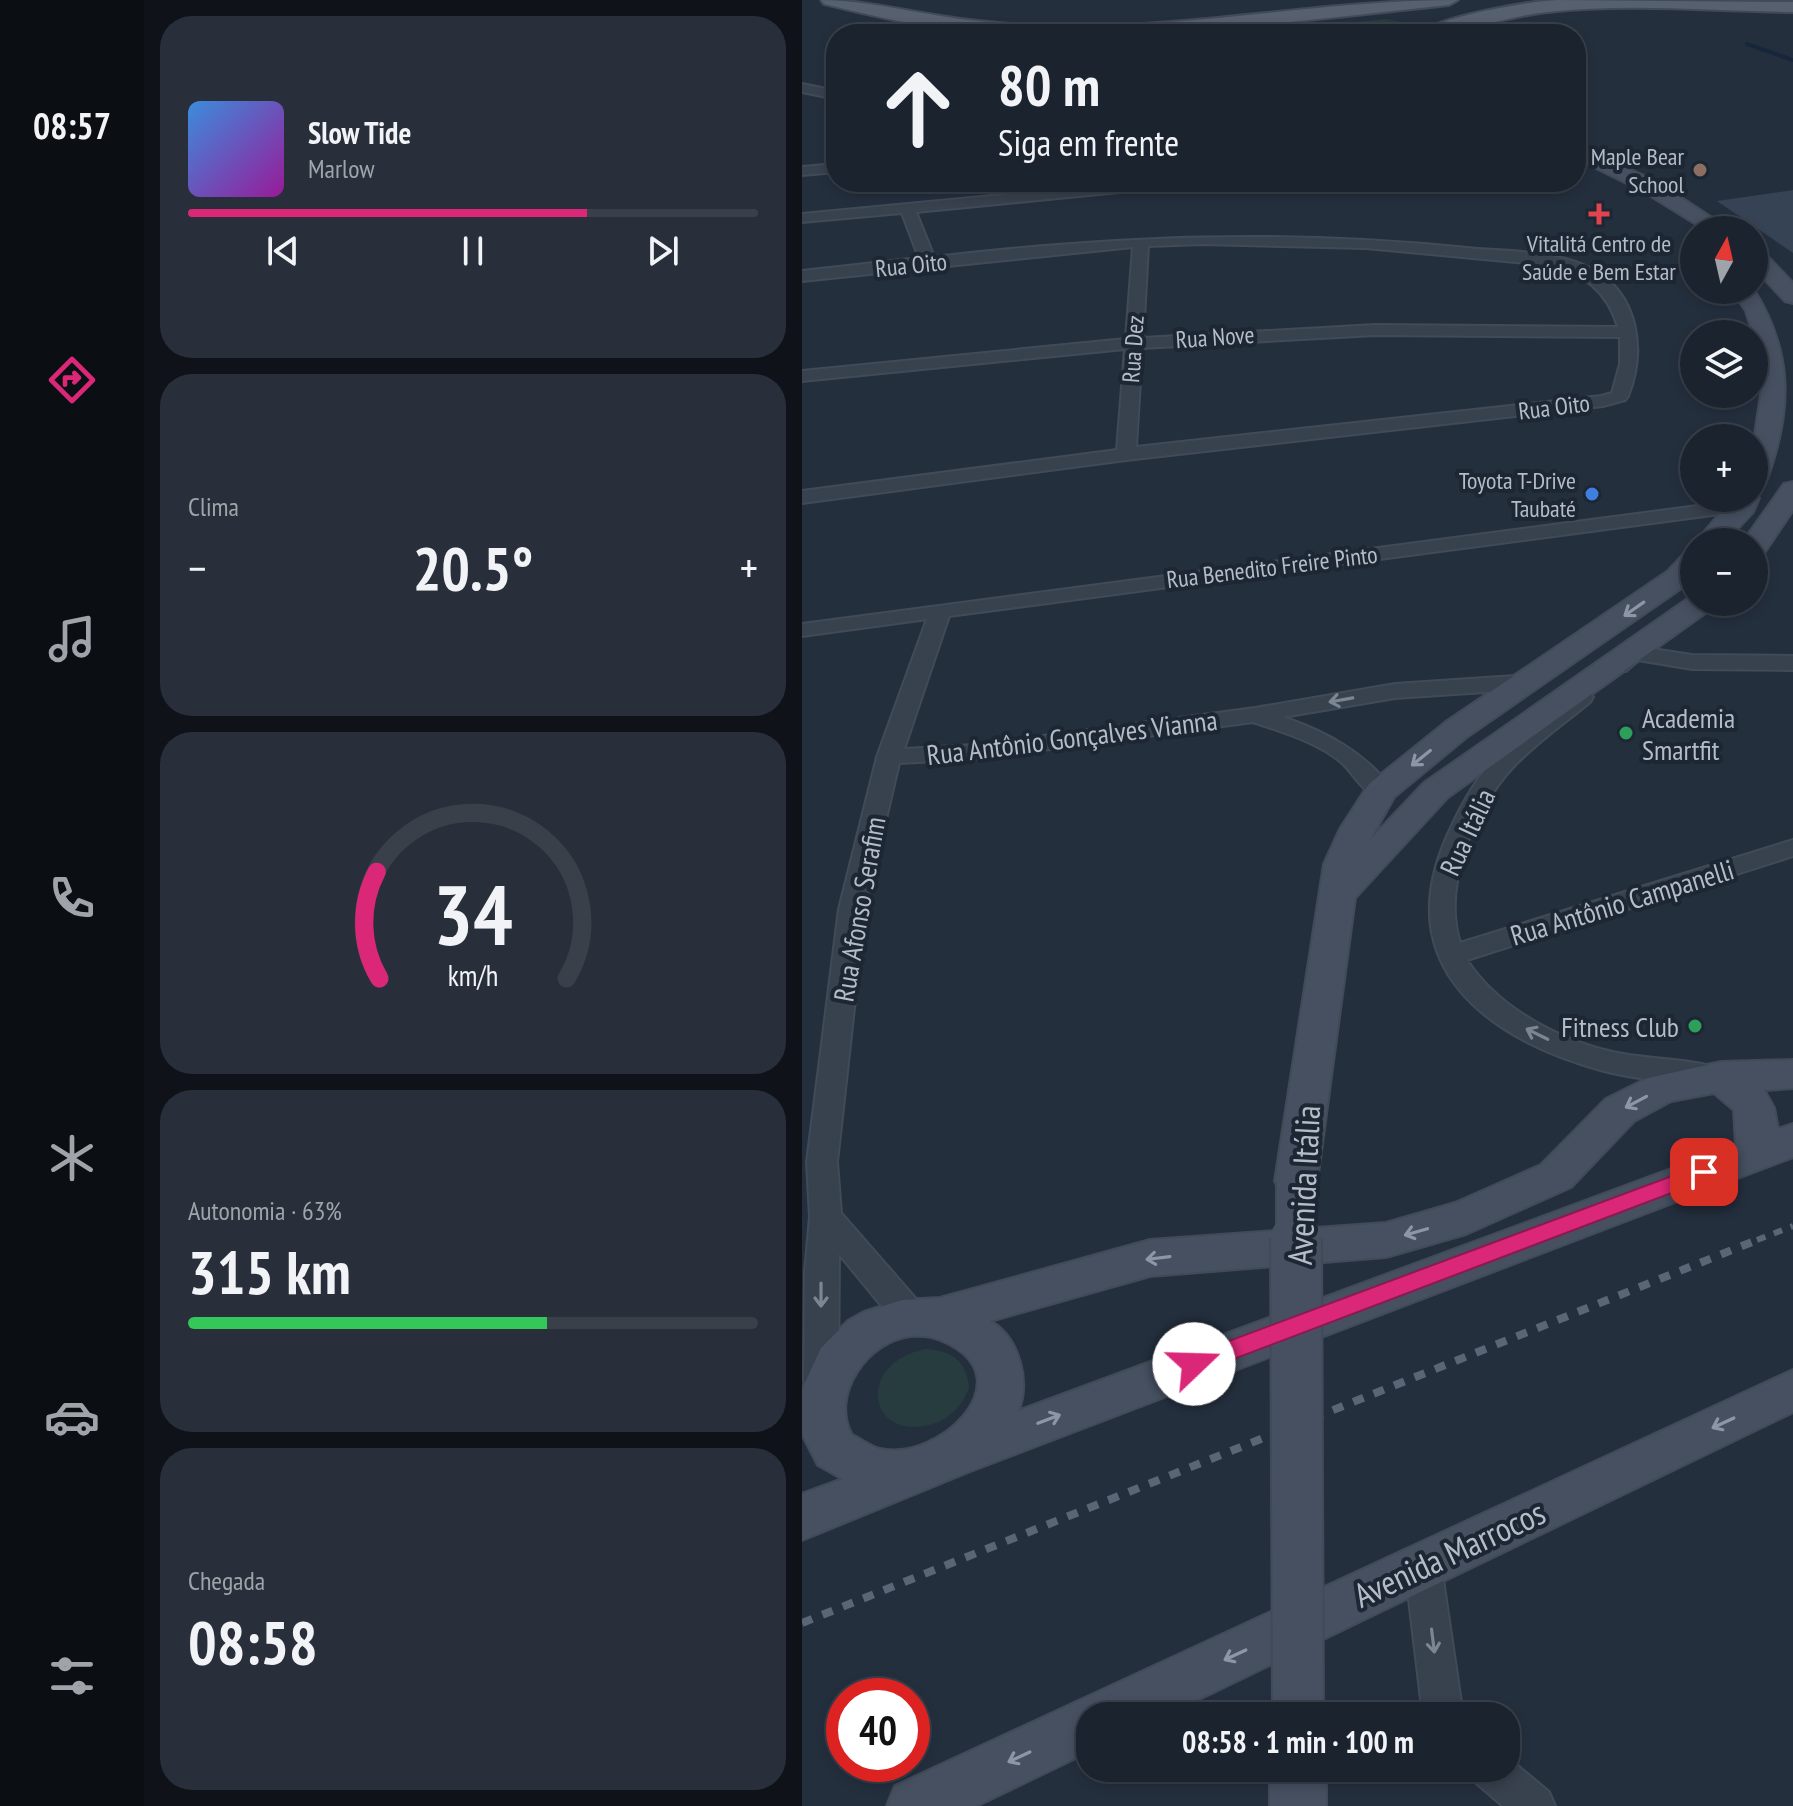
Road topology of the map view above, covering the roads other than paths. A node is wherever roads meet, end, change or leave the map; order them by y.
1 (830, 0) edge
2 (1449, 0) edge
3 (1545, 0) edge
4 (1709, 0) edge
5 (809, 4) dead end
6 (1793, 4) edge
7 (1342, 14) junction
8 (1481, 17) junction
9 (912, 24) edge
10 (950, 24) edge
11 (1246, 24) edge
12 (1428, 24) edge
13 (1458, 24) edge
14 (802, 88) edge
15 (826, 93) edge
16 (1586, 155) edge
17 (826, 169) edge
18 (802, 171) edge
19 (1046, 192) edge
20 (901, 208) junction
21 (1698, 216) edge
22 (802, 218) edge
23 (1141, 243) junction
24 (920, 263) junction
25 (1768, 270) edge
26 (802, 276) edge
27 (1793, 296) edge
28 (1751, 304) edge
29 (1629, 332) junction
30 (1132, 343) junction
31 (802, 376) edge
32 (1768, 436) edge
33 (1126, 454) junction
34 (1793, 490) edge
35 (802, 497) edge
36 (1680, 511) edge
37 (1736, 512) edge
38 (1722, 528) edge
39 (1768, 529) edge
40 (1680, 575) edge
41 (941, 610) junction
42 (1683, 616) edge
43 (802, 630) edge
44 (1633, 653) junction
45 (1793, 663) edge
46 (1530, 682) junction
47 (1255, 715) junction
48 (889, 757) junction
49 (1381, 791) junction
50 (1793, 848) edge
51 (1338, 895) junction
52 (1452, 955) junction
53 (1793, 1074) edge
54 (1721, 1077) junction
55 (1774, 1147) edge
56 (812, 1165) edge
57 (826, 1217) junction
58 (926, 1317) junction
59 (821, 1381) junction
60 (1793, 1390) edge
61 (811, 1432) edge
62 (941, 1463) junction
63 (802, 1517) edge
64 (1423, 1566) junction
65 (1135, 1702) edge
66 (1298, 1702) edge
67 (1441, 1702) edge
68 (1076, 1730) edge
69 (1298, 1782) edge
70 (1506, 1782) edge
71 (915, 1806) edge
72 (1298, 1806) edge
73 (1535, 1806) edge

1 - 10 main road
2 - 7 main road
3 - 8 main road
4 - 6 main road
5 - 9 main road
6 - 8 main road
7 - 11 main road
7 - 12 main road
8 - 13 main road
14 - 15 street
16 - 21 main road
17 - 18 street
19 - 20 street
20 - 22 street
20 - 24 street
23 - 24 street, Rua Oito
23 - 29 street, Rua Oito
23 - 30 street, Rua Dez
24 - 26 street, Rua Oito
25 - 27 main road
28 - 32 main road
29 - 30 street, Rua Nove
29 - 33 street, Rua Oito
30 - 31 street, Rua Nove
30 - 33 street, Rua Dez
33 - 35 street, Rua Oito
34 - 39 main road
36 - 41 street, Rua Benedito Freire Pinto
37 - 38 main road
40 -> 46 main road, Avenida Itália
41 - 43 street, Rua Benedito Freire Pinto
41 - 48 street, Rua Afonso Serafim
42 - 44 main road
44 - 45 street
44 - 51 main road
44 - 52 street, Rua Itália
46 -> 47 street, Rua Antônio Gonçalves Vianna
46 -> 49 main road, Avenida Itália
47 - 48 street, Rua Antônio Gonçalves Vianna
47 - 49 street, Rua Antônio Gonçalves Vianna
48 - 56 street, Rua Afonso Serafim
49 - 51 main road, Avenida Itália
50 - 52 street, Rua Antônio Campanelli
51 - 66 main road, Avenida Itália, bridge
54 -> 52 street, Rua Itália
53 - 54 main road
54 - 55 main road
54 -> 58 main road
62 -> 55 main road
56 - 57 street, Rua Afonso Serafim
57 - 58 street
57 -> 59 street, Rua Afonso Serafim
58 - 59 main road
58 - 62 main road
59 - 61 main road
60 -> 64 main road, Avenida Marrocos
61 - 62 main road
62 - 63 main road
64 -> 65 main road, Avenida Marrocos
64 -> 67 street
68 -> 71 main road
69 - 72 main road
70 - 73 street

